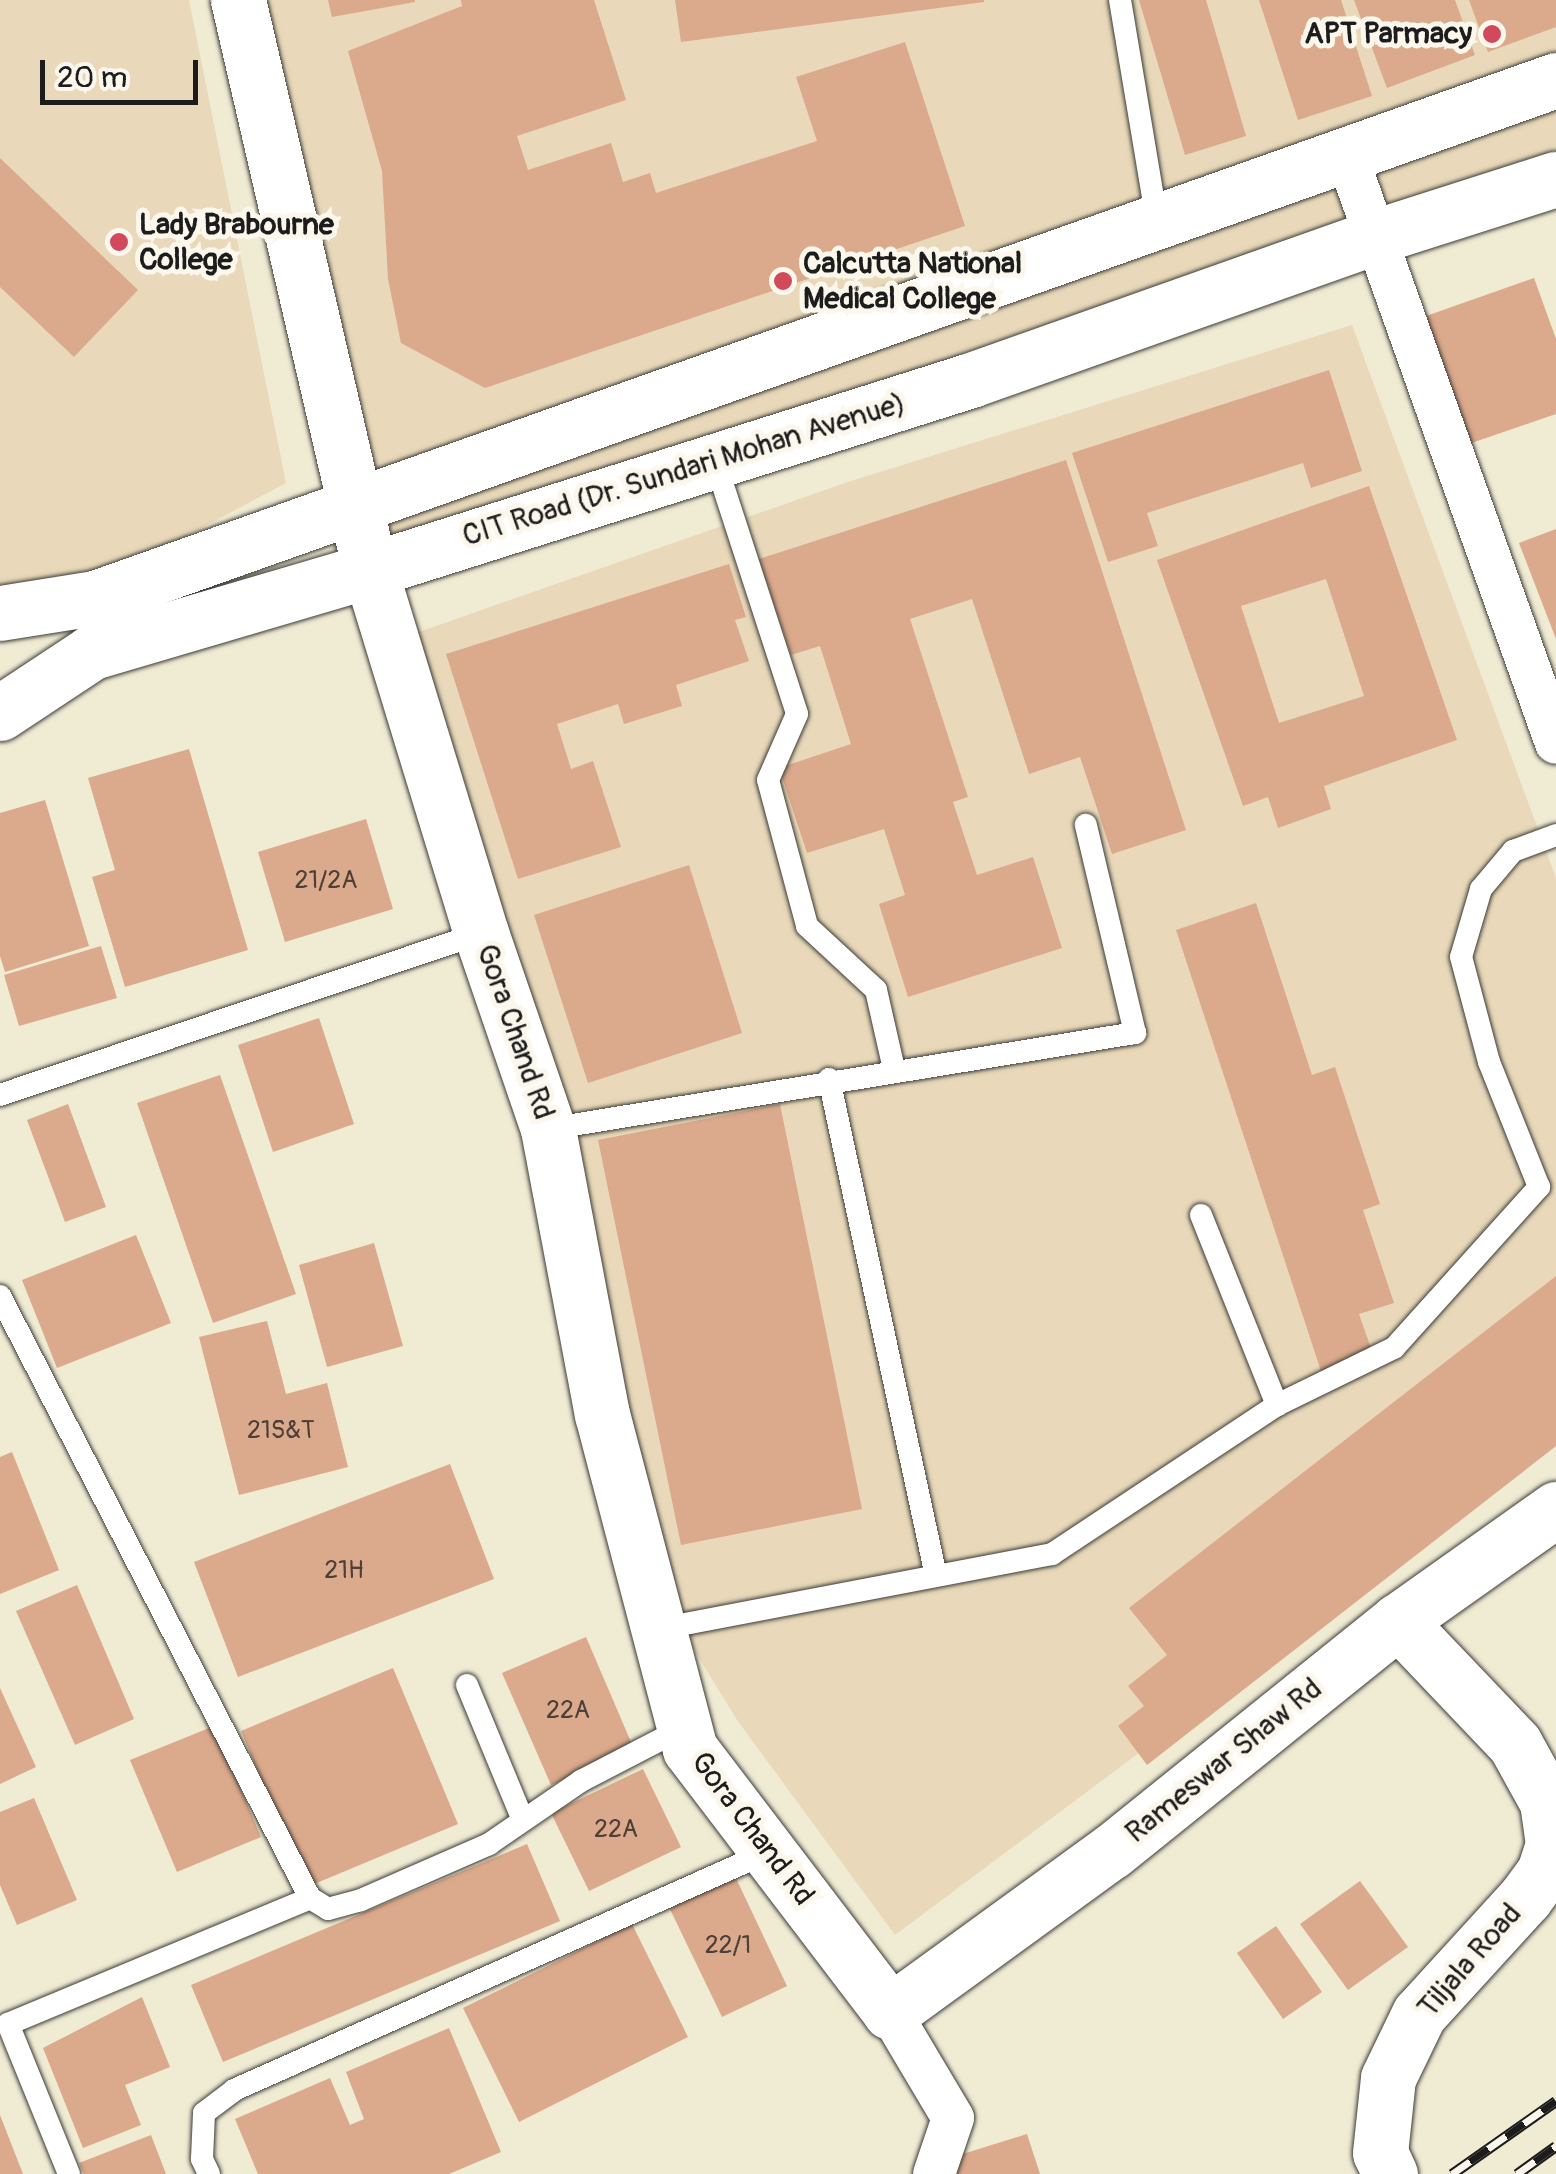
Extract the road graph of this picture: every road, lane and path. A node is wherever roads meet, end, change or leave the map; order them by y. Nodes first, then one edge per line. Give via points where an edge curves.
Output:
1 (238, 0) edge
2 (1120, 0) edge
3 (1556, 80) edge
4 (1346, 154) junction
5 (1556, 178) edge
6 (1157, 221) junction
7 (1374, 236) junction
8 (714, 458) junction
9 (355, 505) junction
10 (370, 570) junction
11 (0, 613) edge
12 (0, 713) edge
13 (1556, 743) edge
14 (1086, 824) dead end
15 (1556, 835) edge
16 (481, 932) junction
17 (894, 1069) junction
18 (829, 1080) junction
19 (0, 1095) edge
20 (548, 1128) junction
21 (1202, 1215) dead end
22 (0, 1296) edge
23 (1278, 1405) junction
24 (1556, 1509) edge
25 (936, 1576) junction
26 (1398, 1621) junction
27 (658, 1629) junction
28 (467, 1685) dead end
29 (685, 1727) junction
30 (523, 1820) junction
31 (768, 1852) junction
32 (310, 1898) junction
33 (890, 2012) junction
34 (69, 2174) edge
35 (209, 2174) edge
36 (934, 2174) edge
37 (1390, 2174) edge

1 - 9 street, Gora Chand Rd
2 - 6 lane
3 - 4 street
4 - 6 street
4 - 7 street
5 - 7 street, CIT Road (Dr. Sundari Mohan Avenue)
6 - 9 street
7 - 8 street, CIT Road (Dr. Sundari Mohan Avenue) via 971,380
7 - 13 street
8 - 10 street, CIT Road (Dr. Sundari Mohan Avenue)
8 - 17 lane via 797,714 768,780 808,926 876,990
9 - 10 street, Gora Chand Rd
9 - 11 street via 95,598
10 - 12 street, CIT Road (Dr. Sundari Mohan Avenue) via 92,652
10 - 16 street, Gora Chand Rd
14 - 17 lane via 1135,1033
15 - 23 lane via 1513,851 1481,888 1460,957 1489,1062 1539,1187 1394,1348
16 - 19 lane
16 - 20 street, Gora Chand Rd
17 - 18 lane
18 - 20 lane
18 - 25 lane
20 - 27 street, Gora Chand Rd via 602,1414
21 - 23 lane
22 - 32 lane
23 - 25 lane via 1052,1554
24 - 26 street, Rameswar Shaw Rd
25 - 27 lane
26 - 33 street, Rameswar Shaw Rd via 1112,1851
26 - 37 street, Tiljala Road via 1515,1744 1547,1802 1553,1844 1525,1898 1420,2014 1388,2078 1380,2153
27 - 29 street, Gora Chand Rd
28 - 30 lane
29 - 30 lane
29 - 31 street, Gora Chand Rd via 690,1749
30 - 32 lane via 489,1844 361,1900 328,1908
31 - 33 street, Gora Chand Rd
31 - 35 lane via 234,2090 204,2113 202,2159
32 - 34 lane via 8,2024
33 - 36 street via 953,2118

